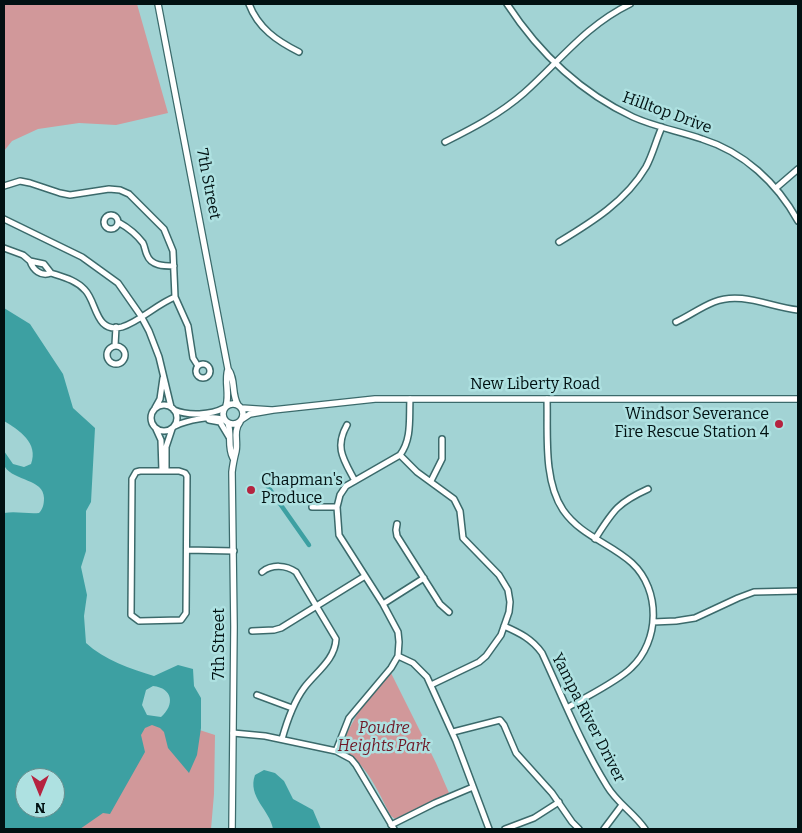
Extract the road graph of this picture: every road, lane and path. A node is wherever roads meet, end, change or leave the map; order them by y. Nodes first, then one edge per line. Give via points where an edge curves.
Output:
1 (158, 4) edge
2 (249, 4) edge
3 (507, 4) edge
4 (630, 4) edge
5 (299, 52) dead end
6 (554, 63) junction
7 (662, 127) junction
8 (445, 142) dead end
9 (798, 169) edge
10 (4, 186) edge
11 (776, 188) junction
12 (4, 219) edge
13 (798, 221) edge
14 (118, 222) dead end
15 (559, 242) dead end
16 (4, 248) edge
17 (30, 260) junction
18 (174, 266) junction
19 (51, 273) junction
20 (175, 297) junction
21 (798, 310) edge
22 (141, 316) junction
23 (676, 322) dead end
24 (116, 327) junction
25 (115, 346) dead end
26 (198, 366) dead end
27 (228, 370) junction
28 (163, 377) junction
29 (410, 399) junction
30 (547, 399) junction
31 (798, 399) edge
32 (225, 407) junction
33 (240, 407) junction
34 (155, 408) junction
35 (173, 408) junction
36 (273, 410) junction
37 (204, 420) junction
38 (240, 421) junction
39 (226, 422) junction
40 (346, 425) dead end
41 (156, 428) junction
42 (172, 428) junction
43 (230, 438) junction
44 (442, 439) dead end
45 (400, 455) junction
46 (233, 458) junction
47 (164, 471) junction
48 (355, 481) junction
49 (431, 481) junction
50 (648, 489) dead end
51 (312, 506) dead end
52 (337, 508) junction
53 (397, 524) dead end
54 (595, 539) junction
55 (187, 550) junction
56 (234, 551) junction
57 (262, 572) dead end
58 (365, 576) junction
59 (424, 578) junction
60 (798, 591) edge
61 (383, 604) junction
62 (316, 606) junction
63 (448, 612) dead end
64 (653, 622) junction
65 (504, 626) junction
66 (252, 632) dead end
67 (398, 656) junction
68 (431, 685) junction
69 (257, 695) dead end
70 (292, 708) junction
71 (567, 708) junction
72 (453, 732) junction
73 (233, 733) junction
74 (282, 739) junction
75 (336, 751) junction
76 (473, 787) junction
77 (559, 802) junction
78 (622, 805) junction
79 (393, 827) edge
80 (232, 829) edge
81 (488, 829) edge
82 (505, 829) edge
83 (579, 829) edge
84 (604, 829) edge
85 (645, 829) edge

1 - 27 street, 7th Street
2 - 5 street via 266,30
3 - 6 street, Hilltop Drive
4 - 6 street via 589,30
6 - 7 street, Hilltop Drive via 599,99
6 - 8 street via 507,106
7 - 11 street, Hilltop Drive via 730,151 753,166
7 - 15 street via 649,160 630,190 614,205
9 - 11 street
10 - 18 street via 20,181 70,195 109,189 130,194 164,228 173,251
11 - 13 street, Hilltop Drive
12 - 22 street via 82,257 118,283
14 - 18 street via 144,244 152,262 160,266
16 - 17 street
17 - 19 street via 44,264
17 - 19 street via 32,267 39,272
18 - 20 street
19 - 24 street via 77,282 90,297 102,322
20 - 22 street
20 - 26 street via 188,326 193,358
21 - 23 street via 730,298 712,302
22 - 24 street
22 - 28 street via 155,347
24 - 25 street
27 - 32 street, 7th Street
27 - 33 street, 7th Street
28 - 34 street via 160,399
28 - 35 street
29 - 30 street, New Liberty Road
29 - 36 street, New Liberty Road via 375,399
29 - 45 street via 409,437
30 - 31 street, New Liberty Road
30 - 54 street via 548,467 555,490 562,509 578,527
32 - 33 street via 230,404
32 - 35 street via 215,412 192,414
32 - 39 street via 222,413
33 - 36 street, New Liberty Road
33 - 38 street via 243,416
34 - 35 street via 163,405
34 - 41 street via 151,417
35 - 42 street via 177,421
36 - 38 street, New Liberty Road via 250,414
37 - 39 street via 215,417
37 - 42 street
37 - 43 street via 220,422
38 - 39 street via 235,424
38 - 46 street, 7th Street via 236,428
39 - 43 street, 7th Street
40 - 48 street via 340,446
41 - 42 street via 162,431
41 - 47 street via 161,440
42 - 47 street
43 - 46 street, 7th Street
44 - 49 street via 442,459
45 - 48 street
45 - 49 street
46 - 56 street, 7th Street
47 - 55 street via 183,472 187,476
47 - 55 street via 140,471 132,478 130,612 133,618 139,621 177,621 186,616
48 - 52 street via 346,486
49 - 65 street via 454,499 460,511 464,541 499,575 508,590 509,612
50 - 54 street via 618,506
51 - 52 street
52 - 58 street via 339,535
53 - 59 street via 397,536
54 - 64 street via 625,557 641,573 651,597
55 - 56 street
56 - 73 street, 7th Street
57 - 62 street via 267,568 289,567 296,572
58 - 61 street
58 - 62 street
59 - 61 street
59 - 63 street
60 - 64 street via 754,592 695,618
61 - 67 street via 398,632
62 - 66 street via 281,628
62 - 70 street via 336,639 335,651
64 - 71 street via 648,644 632,668
65 - 68 street via 495,646 479,662
65 - 71 street, Yampa River Driver via 522,634 542,653
67 - 68 street via 417,666
67 - 75 street via 350,718
68 - 72 street
69 - 70 street
70 - 74 street
71 - 78 street, Yampa River Driver via 607,786
72 - 76 street
72 - 77 street via 500,720 516,753
73 - 74 street
73 - 80 street, 7th Street
74 - 75 street
75 - 79 street via 356,765
76 - 79 street via 434,803
76 - 81 street
77 - 82 street via 534,818
77 - 83 street
78 - 84 street
78 - 85 street, Yampa River Driver

